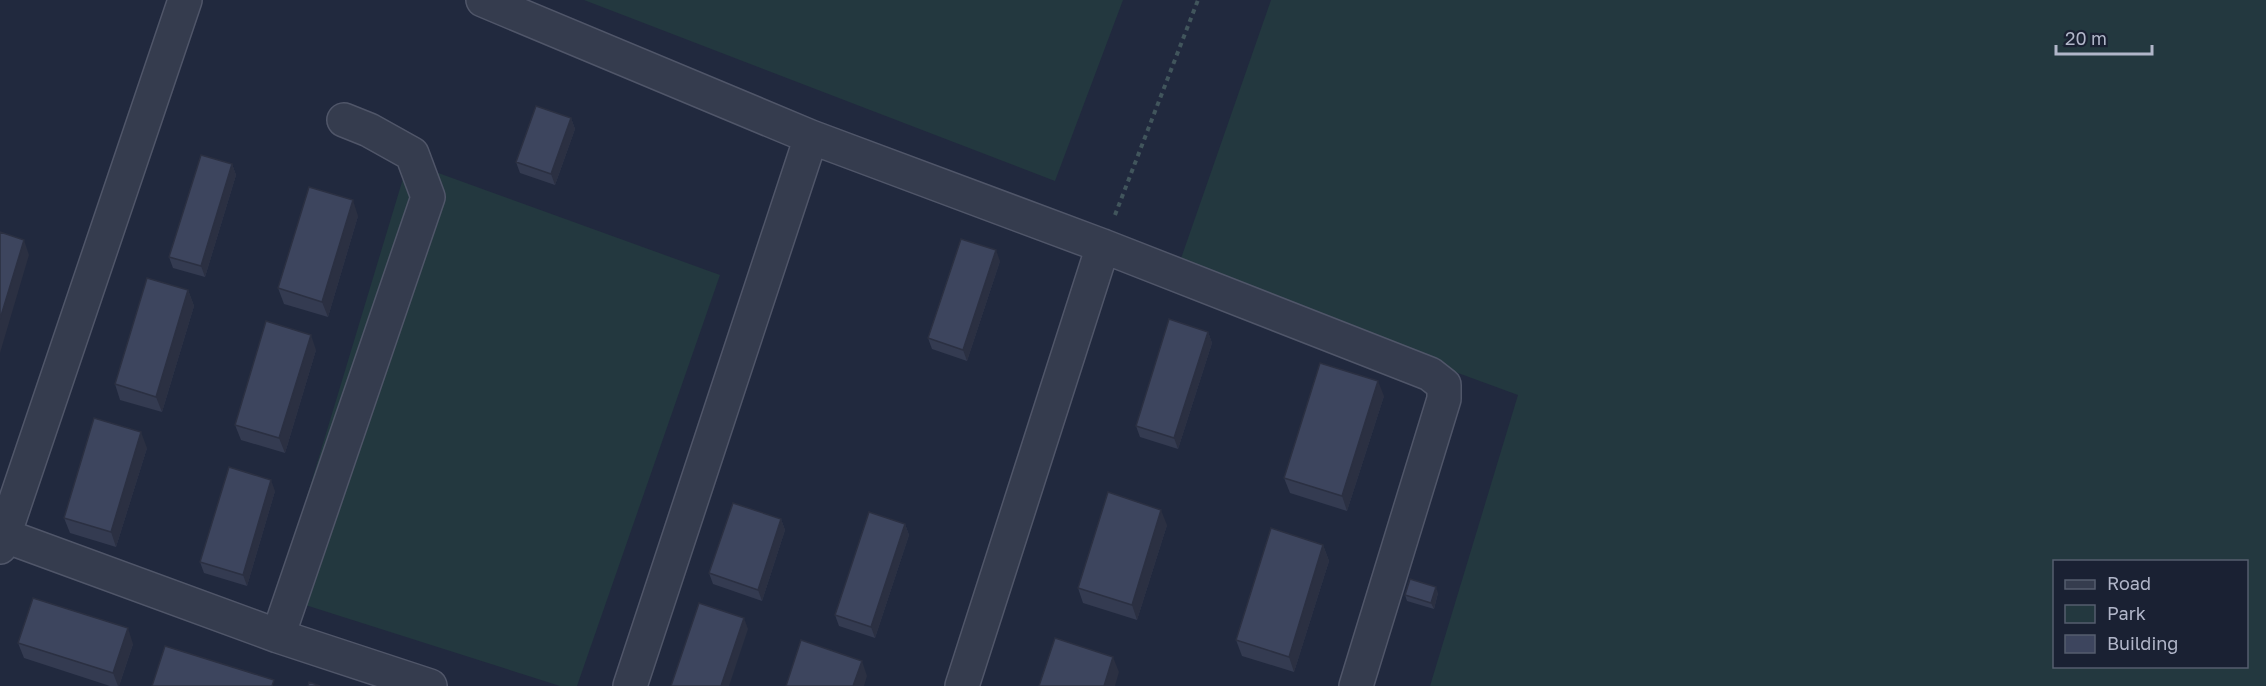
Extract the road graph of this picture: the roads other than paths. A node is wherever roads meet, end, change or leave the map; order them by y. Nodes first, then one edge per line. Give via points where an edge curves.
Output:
1 (185, 0) edge
2 (483, 0) edge
3 (344, 120) dead end
4 (811, 137) junction
5 (1103, 246) junction
6 (1, 538) edge
7 (278, 636) junction
8 (430, 686) edge
9 (630, 686) edge
10 (962, 686) edge
11 (1356, 686) edge

1 - 6 street
2 - 4 street
3 - 7 street via 412,154 428,197
4 - 5 street
4 - 9 street
5 - 10 street
5 - 11 street via 1430,374 1444,385 1444,399
6 - 7 street
7 - 8 street

